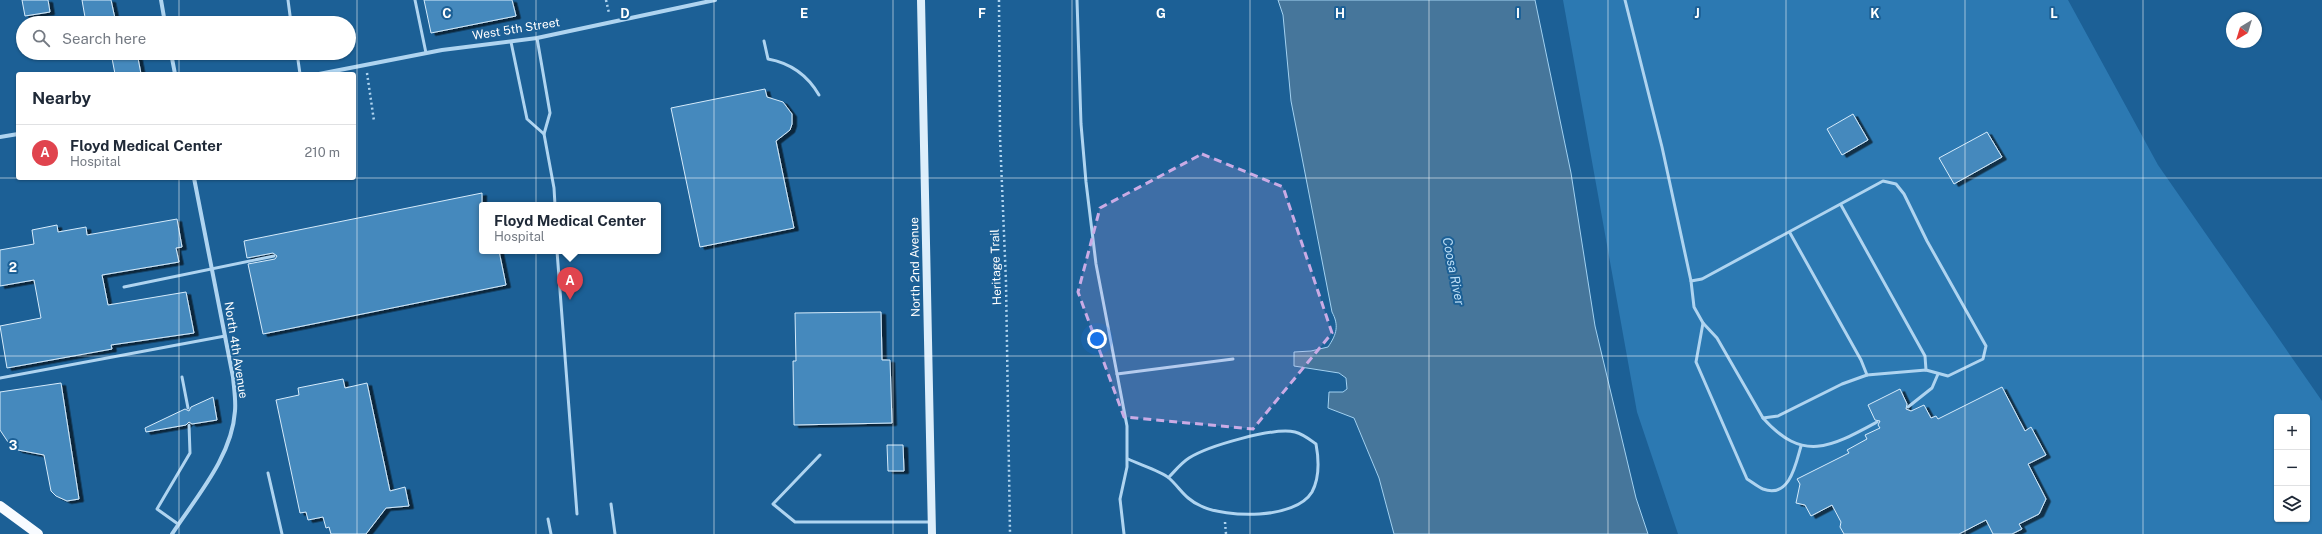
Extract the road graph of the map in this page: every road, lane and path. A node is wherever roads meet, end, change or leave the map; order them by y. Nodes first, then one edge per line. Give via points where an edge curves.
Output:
1 (161, 0) edge
2 (288, 0) edge
3 (416, 0) edge
4 (715, 0) edge
5 (921, 0) edge
6 (999, 0) edge
7 (1077, 0) edge
8 (1625, 0) edge
9 (164, 16) edge
10 (291, 16) edge
11 (537, 38) junction
12 (764, 41) dead end
13 (511, 42) junction
14 (426, 54) junction
15 (172, 60) edge
16 (297, 60) edge
17 (365, 65) junction
18 (175, 72) edge
19 (300, 72) edge
20 (329, 72) edge
21 (819, 95) dead end
22 (374, 121) dead end
23 (16, 134) edge
24 (544, 134) junction
25 (0, 137) edge
26 (194, 180) edge
27 (555, 202) edge
28 (1841, 205) junction
29 (1790, 233) junction
30 (557, 254) edge
31 (274, 256) dead end
32 (211, 269) junction
33 (1691, 281) junction
34 (124, 288) dead end
35 (1703, 323) junction
36 (225, 336) junction
37 (1233, 359) dead end
38 (1926, 370) junction
39 (1117, 374) junction
40 (1938, 374) junction
41 (1867, 375) junction
42 (182, 377) dead end
43 (0, 378) edge
44 (1908, 406) dead end
45 (188, 408) dead end
46 (1763, 418) junction
47 (1877, 422) dead end
48 (189, 424) dead end
49 (1801, 446) junction
50 (820, 455) dead end
51 (1128, 459) junction
52 (268, 472) dead end
53 (1169, 477) junction
54 (611, 504) dead end
55 (0, 506) edge
56 (576, 514) dead end
57 (548, 519) dead end
58 (932, 522) junction
59 (178, 524) junction
60 (38, 534) edge
61 (172, 534) edge
62 (282, 534) edge
63 (551, 534) edge
64 (615, 534) edge
65 (932, 534) edge
66 (1010, 534) edge
67 (1124, 534) edge

1 - 9 street
2 - 10 lane
3 - 14 lane
4 - 11 street, West 5th Street
5 - 58 main road, North 2nd Avenue
6 - 66 path, Heritage Trail
7 - 39 lane via 1081,124 1086,182 1096,264
8 - 33 lane via 1662,147
11 - 13 street, West 5th Street
11 - 24 lane via 550,113
12 - 21 lane via 768,59 779,61 800,74
13 - 14 street, West 5th Street
13 - 24 lane via 527,118
14 - 17 street, West 5th Street
15 - 18 street
16 - 19 lane
17 - 20 street, West 5th Street
17 - 22 path
23 - 25 street
24 - 27 lane
26 - 32 street, North 4th Avenue
28 - 29 lane
28 - 38 lane via 1925,356
28 - 40 lane via 1883,181 1896,184 1904,194 1927,241 1986,346 1983,359 1968,368 1948,376
29 - 33 lane via 1702,279
29 - 41 lane
30 - 56 lane
31 - 32 lane
32 - 34 lane
32 - 36 street, North 4th Avenue
33 - 35 lane via 1694,307
35 - 46 lane via 1718,338
35 - 49 lane via 1696,362 1747,479 1764,490 1776,490 1789,482
36 - 43 lane
36 - 59 street, North 4th Avenue via 235,403 232,430 220,462
37 - 39 lane
38 - 40 lane
38 - 41 lane
39 - 51 lane via 1127,426
40 - 44 lane via 1932,388
41 - 46 lane via 1842,384 1778,416
42 - 45 lane
46 - 49 lane via 1781,436
47 - 49 lane via 1825,447
48 - 59 lane via 190,453 157,509
50 - 58 lane via 773,504 794,522
51 - 53 lane
51 - 67 lane via 1120,499
52 - 62 lane
53 - 53 lane via 1178,490 1190,500 1211,510 1237,514 1279,511 1304,501 1311,492 1318,468 1318,454 1316,444 1306,436 1283,431 1252,436 1188,458
54 - 64 lane
55 - 60 main road
57 - 63 lane
58 - 65 main road, North 2nd Avenue
59 - 61 street, North 4th Avenue

